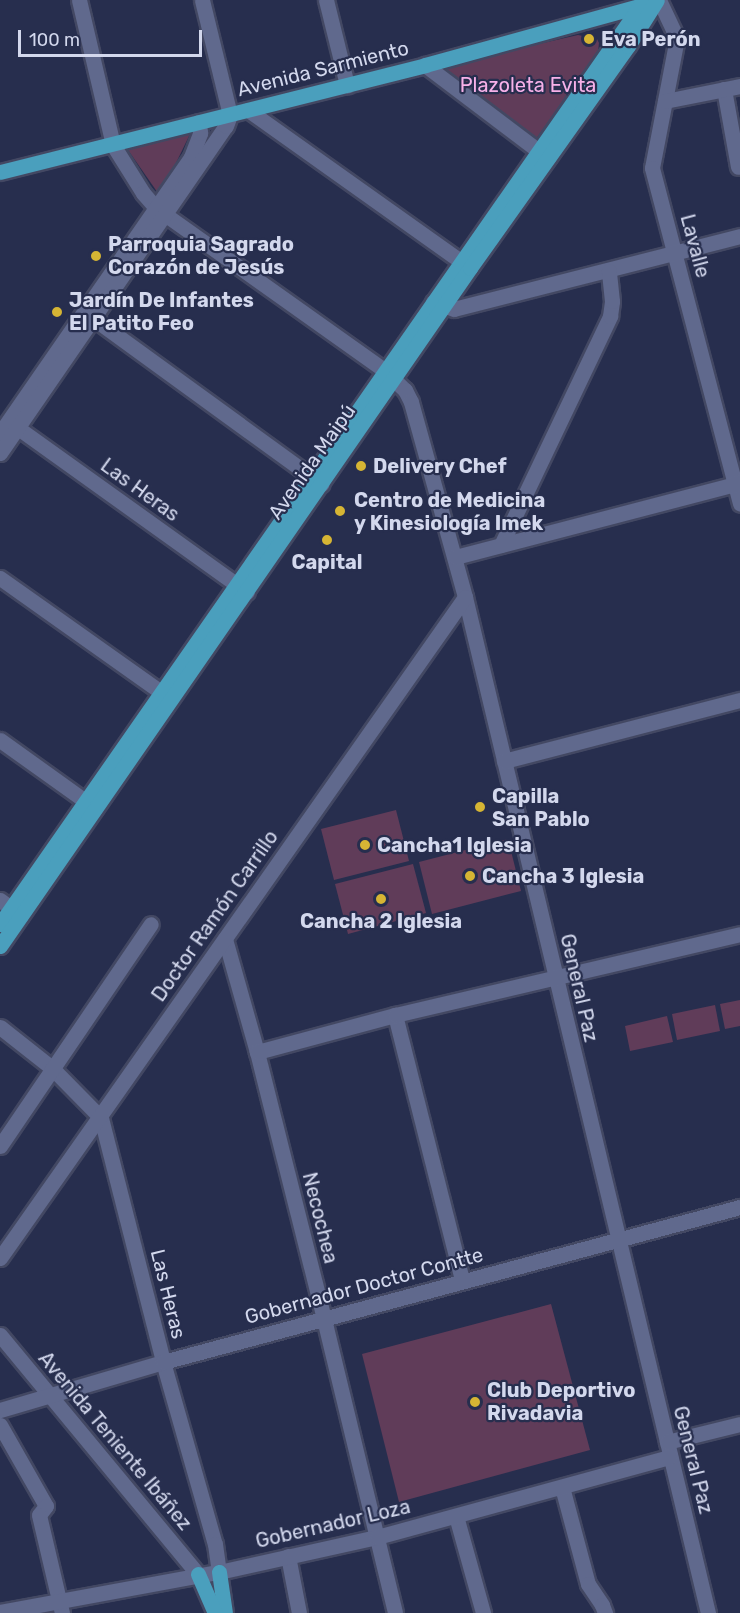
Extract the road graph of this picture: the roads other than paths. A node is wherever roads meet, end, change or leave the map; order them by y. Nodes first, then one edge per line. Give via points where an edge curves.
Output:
1 (79, 0) edge
2 (202, 0) edge
3 (326, 0) edge
4 (657, 0) edge
5 (642, 3) edge
6 (614, 7) edge
7 (425, 65) junction
8 (346, 85) junction
9 (740, 86) edge
10 (724, 89) junction
11 (665, 101) junction
12 (248, 110) junction
13 (230, 114) junction
14 (199, 122) junction
15 (113, 145) junction
16 (543, 154) junction
17 (738, 167) dead end
18 (0, 171) edge
19 (161, 211) junction
20 (740, 236) edge
21 (676, 252) junction
22 (465, 264) junction
23 (609, 271) junction
24 (438, 304) junction
25 (88, 314) junction
26 (389, 374) junction
27 (9, 428) edge
28 (0, 453) edge
29 (316, 481) junction
30 (738, 484) edge
31 (740, 504) edge
32 (501, 545) junction
33 (455, 557) junction
34 (0, 578) edge
35 (242, 588) junction
36 (465, 597) junction
37 (166, 696) junction
38 (740, 699) edge
39 (0, 740) edge
40 (504, 760) junction
41 (90, 805) junction
42 (11, 908) edge
43 (0, 924) edge
44 (151, 924) dead end
45 (740, 934) edge
46 (225, 939) junction
47 (0, 946) edge
48 (555, 978) junction
49 (395, 1015) junction
50 (0, 1028) edge
51 (257, 1052) junction
52 (52, 1068) junction
53 (101, 1118) junction
54 (0, 1146) edge
55 (740, 1207) edge
56 (617, 1240) junction
57 (0, 1258) edge
58 (462, 1280) junction
59 (324, 1319) junction
60 (0, 1335) edge
61 (163, 1362) junction
62 (48, 1395) junction
63 (0, 1410) edge
64 (740, 1424) edge
65 (0, 1425) edge
66 (668, 1450) junction
67 (562, 1487) junction
68 (456, 1516) junction
69 (377, 1537) junction
70 (288, 1556) junction
71 (219, 1572) junction
72 (198, 1574) junction
73 (60, 1607) edge
74 (0, 1612) edge
75 (215, 1613) edge
76 (225, 1613) edge
77 (298, 1613) edge
78 (395, 1613) edge
79 (483, 1613) edge
80 (605, 1613) edge
81 (708, 1613) edge

1 - 15 street
2 - 13 street
3 - 8 street
4 - 5 main road, Avenida Sarmiento
4 - 11 street, Lavalle via 677,38
4 - 16 main road, Avenida Maipú via 628,46
5 - 6 main road, Avenida Sarmiento
5 - 16 main road, Avenida Maipú
6 - 7 main road, Avenida Sarmiento
7 - 8 main road, Avenida Sarmiento
7 - 16 street
8 - 12 main road, Avenida Sarmiento
9 - 10 street
10 - 11 street
10 - 17 street
11 - 21 street, Lavalle via 652,168
12 - 13 main road, Avenida Sarmiento
12 - 22 street
13 - 14 main road, Avenida Sarmiento
13 - 19 street via 226,126
14 - 15 main road, Avenida Sarmiento
14 - 19 street via 200,133 191,157
15 - 18 main road, Avenida Sarmiento
15 - 19 street via 143,193
16 - 22 main road, Avenida Maipú
19 - 25 street
19 - 26 street
20 - 21 street
21 - 23 street
21 - 30 street, Lavalle
22 - 24 main road, Avenida Maipú
23 - 24 street via 454,309
23 - 32 street via 610,316
24 - 26 main road, Avenida Maipú
25 - 27 street
25 - 29 street
26 - 29 main road, Avenida Maipú
26 - 33 street, General Paz via 411,402
27 - 28 street
27 - 35 street, Las Heras
29 - 35 main road, Avenida Maipú
30 - 31 street, Lavalle
30 - 32 street
32 - 33 street
33 - 36 street, General Paz
34 - 37 street
35 - 37 main road, Avenida Maipú
36 - 40 street, General Paz
36 - 46 street, Doctor Ramón Carrillo
37 - 41 main road, Avenida Maipú
38 - 40 street
39 - 41 street
40 - 48 street, General Paz
41 - 42 main road, Avenida Maipú
42 - 43 main road, Avenida Maipú
42 - 47 main road, Avenida Maipú
44 - 52 street
45 - 48 street
46 - 51 street, Necochea
46 - 53 street, Doctor Ramón Carrillo
48 - 49 street
48 - 56 street, General Paz
49 - 51 street
49 - 58 street
50 - 52 street
51 - 59 street, Necochea
52 - 53 street
52 - 54 street
53 - 57 street, Doctor Ramón Carrillo
53 - 61 street, Las Heras
55 - 56 street, Gobernador Doctor Contte
56 - 58 street, Gobernador Doctor Contte
56 - 66 street, General Paz
58 - 59 street, Gobernador Doctor Contte
59 - 61 street, Gobernador Doctor Contte
59 - 69 street, Necochea
60 - 62 street, Avenida Teniente Ibáñez
61 - 62 street, Gobernador Doctor Contte
61 - 71 street, Las Heras via 215,1544
62 - 63 street, Gobernador Doctor Contte
62 - 72 street, Avenida Teniente Ibáñez
64 - 66 street, Gobernador Loza
65 - 73 street via 46,1506 39,1515
66 - 67 street, Gobernador Loza
66 - 81 street, General Paz
67 - 68 street, Gobernador Loza
67 - 80 street via 588,1584
68 - 69 street, Gobernador Loza
68 - 79 street
69 - 70 street, Gobernador Loza
69 - 78 street, Necochea
70 - 71 street, Gobernador Loza
70 - 77 street
71 - 72 street, Gobernador Loza
71 - 76 main road, Las Heras
72 - 73 street, Gobernador Loza
72 - 75 main road
73 - 74 street, Gobernador Loza

